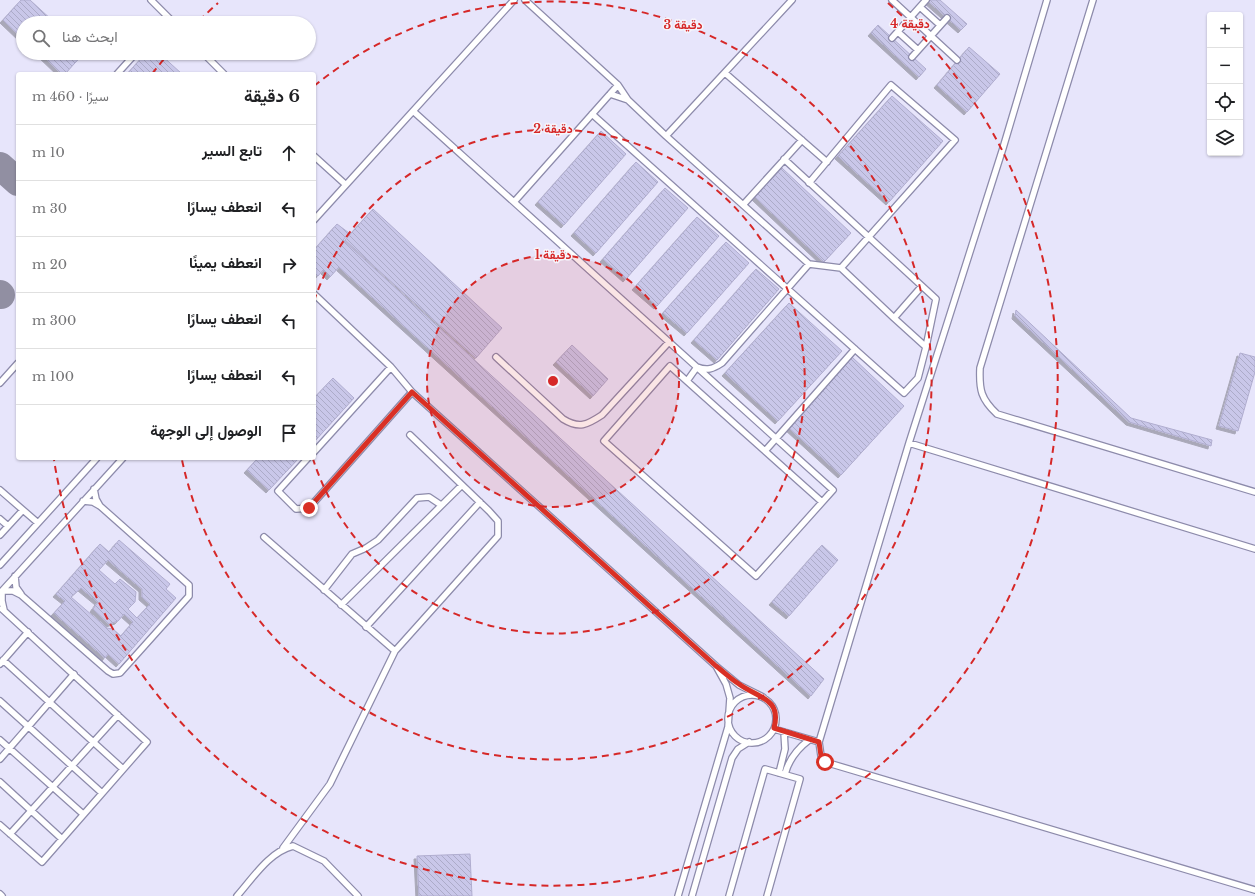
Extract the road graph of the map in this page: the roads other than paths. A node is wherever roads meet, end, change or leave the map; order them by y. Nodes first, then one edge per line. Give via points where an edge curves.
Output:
1 (151, 0) edge
2 (514, 0) edge
3 (525, 0) edge
4 (792, 0) edge
5 (892, 0) edge
6 (926, 0) edge
7 (1047, 0) edge
8 (1093, 0) edge
9 (920, 7) junction
10 (166, 16) edge
11 (911, 18) junction
12 (947, 18) dead end
13 (940, 25) junction
14 (898, 32) junction
15 (931, 36) junction
16 (892, 38) dead end
17 (918, 50) junction
18 (912, 57) dead end
19 (130, 60) edge
20 (210, 60) edge
21 (957, 60) dead end
22 (119, 72) edge
23 (222, 72) edge
24 (725, 73) junction
25 (618, 85) junction
26 (610, 94) junction
27 (628, 100) junction
28 (413, 110) junction
29 (592, 114) junction
30 (666, 136) junction
31 (802, 140) junction
32 (316, 158) edge
33 (784, 159) junction
34 (827, 162) junction
35 (809, 182) junction
36 (345, 184) junction
37 (514, 202) junction
38 (743, 205) junction
39 (316, 218) edge
40 (869, 237) junction
41 (809, 264) junction
42 (841, 268) junction
43 (922, 286) junction
44 (788, 289) junction
45 (316, 296) edge
46 (894, 318) junction
47 (670, 342) junction
48 (926, 347) junction
49 (855, 349) junction
50 (496, 357) dead end
51 (16, 365) edge
52 (391, 367) junction
53 (697, 367) junction
54 (687, 381) junction
55 (0, 383) edge
56 (412, 392) junction
57 (410, 435) dead end
58 (776, 438) junction
59 (909, 443) junction
60 (316, 450) edge
61 (765, 451) junction
62 (95, 460) edge
63 (121, 460) edge
64 (306, 460) edge
65 (462, 485) junction
66 (0, 490) edge
67 (94, 490) junction
68 (1255, 492) edge
69 (83, 501) junction
70 (480, 502) junction
71 (822, 502) junction
72 (441, 505) junction
73 (100, 506) junction
74 (22, 510) junction
75 (0, 519) edge
76 (38, 523) junction
77 (8, 526) junction
78 (0, 535) edge
79 (264, 537) dead end
80 (1255, 549) edge
81 (0, 565) edge
82 (15, 576) junction
83 (324, 590) junction
84 (1, 592) edge
85 (21, 595) junction
86 (341, 605) junction
87 (2, 609) edge
88 (366, 627) junction
89 (28, 632) junction
90 (394, 651) junction
91 (1, 662) edge
92 (716, 666) junction
93 (74, 674) junction
94 (763, 697) junction
95 (0, 701) edge
96 (49, 702) junction
97 (118, 715) junction
98 (729, 715) junction
99 (28, 727) junction
100 (774, 728) junction
101 (784, 732) junction
102 (0, 740) edge
103 (809, 740) junction
104 (93, 742) junction
105 (749, 742) junction
106 (819, 742) junction
107 (9, 748) junction
108 (0, 759) edge
109 (72, 766) junction
110 (123, 769) junction
111 (779, 773) junction
112 (785, 774) junction
113 (0, 782) edge
114 (53, 787) junction
115 (102, 793) junction
116 (32, 811) junction
117 (83, 814) junction
118 (0, 825) edge
119 (10, 834) junction
120 (62, 838) junction
121 (283, 848) junction
122 (1255, 890) edge
123 (0, 894) edge
124 (2, 896) edge
125 (237, 896) edge
126 (358, 896) edge
127 (678, 896) edge
128 (692, 896) edge
129 (729, 896) edge
130 (767, 896) edge

1 - 10 lane
2 - 28 lane
3 - 25 lane
4 - 24 lane
5 - 11 lane
6 - 9 lane
7 - 59 lane via 1003,148
8 - 68 lane via 980,368 979,385 982,396 997,414
9 - 11 lane
9 - 13 lane
11 - 14 lane
11 - 15 lane
12 - 13 lane
13 - 15 lane
14 - 16 lane
14 - 17 lane
15 - 17 lane
15 - 21 lane
17 - 18 lane
19 - 22 lane
20 - 23 lane
24 - 30 lane
24 - 31 lane
25 - 26 lane
25 - 27 lane
26 - 27 lane
26 - 29 lane
27 - 30 lane
28 - 36 lane
28 - 37 lane
29 - 37 lane
29 - 44 lane
30 - 38 lane
31 - 33 lane
31 - 34 lane
32 - 36 lane
33 - 35 lane
33 - 38 lane
34 - 35 lane
34 - 40 lane via 891,85 955,140
35 - 40 lane
36 - 39 lane
37 - 47 lane
38 - 41 lane
40 - 42 lane
40 - 43 lane
41 - 42 lane
41 - 44 lane
42 - 46 lane
43 - 46 lane
43 - 48 lane via 936,299
44 - 49 lane
44 - 53 lane via 722,363 713,369
45 - 52 lane
46 - 48 lane
47 - 50 lane via 602,415 580,426 563,419
47 - 53 lane
48 - 49 lane via 918,378 904,393
49 - 58 lane
51 - 55 lane
52 - 56 lane
52 - 60 lane
53 - 54 lane
53 - 58 lane
54 - 61 lane
54 - 71 lane via 670,366 604,441 756,576
56 - 64 lane via 309,508 296,509 278,491
56 - 92 lane
57 - 65 lane
58 - 61 lane
58 - 71 lane via 833,490
59 - 80 lane
59 - 106 lane
61 - 71 lane
62 - 76 lane
63 - 67 lane
65 - 70 lane
65 - 72 lane
66 - 74 lane
67 - 69 lane
67 - 73 lane
69 - 73 lane
69 - 82 lane
70 - 88 lane
70 - 90 lane via 498,521 498,536
72 - 83 lane via 429,497 417,498 378,540 352,554
72 - 86 lane
73 - 85 lane via 189,585 189,596 120,673 113,674
74 - 76 lane
74 - 77 lane
75 - 77 lane
76 - 81 lane
77 - 78 lane
79 - 83 lane
82 - 84 lane
82 - 85 lane via 16,586
83 - 86 lane
84 - 85 lane via 13,591
84 - 87 lane
86 - 88 lane
87 - 89 lane
88 - 90 lane
89 - 91 lane
89 - 93 lane
90 - 121 lane via 330,784
91 - 96 lane
92 - 94 lane via 740,685
92 - 98 lane via 730,698
93 - 96 lane
93 - 97 lane
94 - 98 lane via 750,695 737,700
94 - 100 lane via 775,710
95 - 99 lane
96 - 99 lane
96 - 104 lane
97 - 104 lane
97 - 110 lane via 147,742
98 - 105 lane via 731,730 742,740
98 - 127 lane via 726,737
99 - 107 lane
99 - 109 lane
100 - 101 lane
100 - 105 lane via 764,740
101 - 103 lane
101 - 111 lane via 785,749
102 - 107 lane
103 - 106 lane
103 - 112 lane via 793,756
104 - 109 lane
104 - 110 lane
105 - 128 lane via 738,749 732,758
106 - 122 lane via 821,756 825,762
107 - 108 lane
107 - 114 lane
109 - 114 lane
109 - 115 lane
110 - 115 lane
111 - 112 lane
111 - 129 lane via 766,769
112 - 130 lane via 800,779
113 - 116 lane
114 - 116 lane
114 - 117 lane
115 - 117 lane
116 - 119 lane
116 - 120 lane
117 - 120 lane
118 - 119 lane
119 - 120 lane via 42,862
121 - 125 lane
121 - 126 lane via 300,848 324,862
123 - 124 lane

